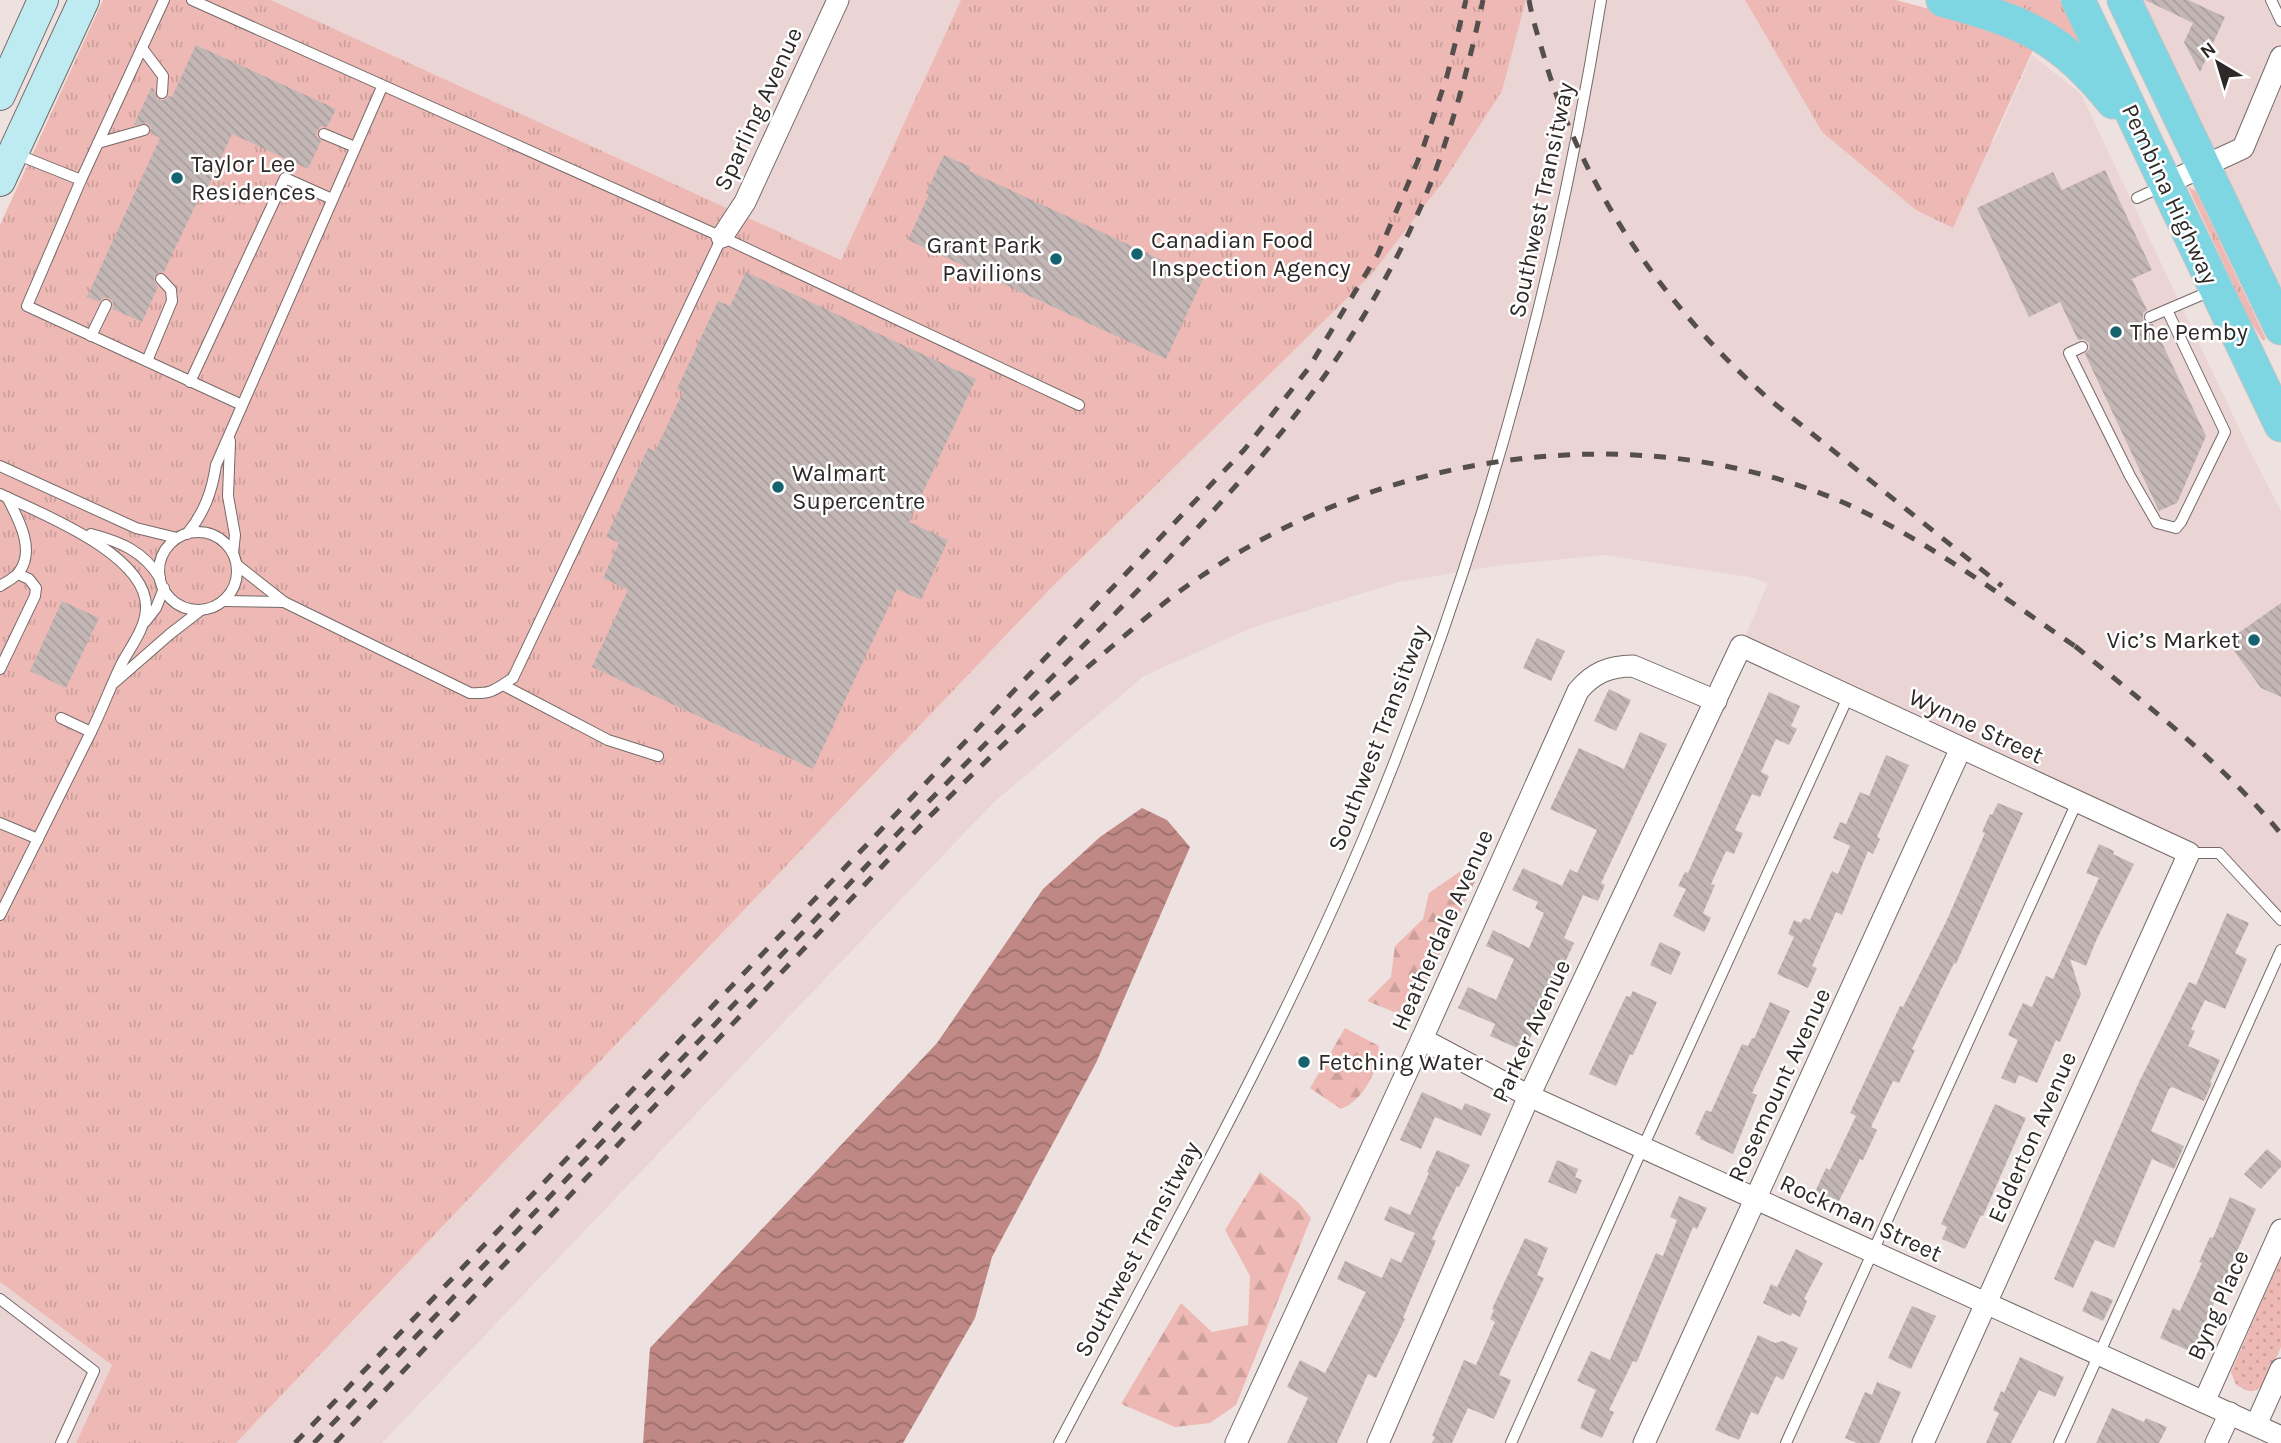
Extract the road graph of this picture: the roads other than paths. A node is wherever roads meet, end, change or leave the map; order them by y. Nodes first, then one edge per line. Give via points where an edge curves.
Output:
1 (43, 0) edge
2 (84, 0) edge
3 (164, 0) edge
4 (191, 0) edge
5 (838, 0) edge
6 (1601, 0) edge
7 (1943, 0) edge
8 (2078, 0) edge
9 (2124, 0) edge
10 (2271, 0) edge
11 (2281, 20) edge
12 (142, 48) junction
13 (2281, 57) edge
14 (382, 87) junction
15 (162, 93) dead end
16 (0, 95) edge
17 (144, 130) dead end
18 (324, 134) dead end
19 (98, 143) junction
20 (2147, 144) junction
21 (355, 147) junction
22 (13, 152) junction
23 (2204, 165) junction
24 (81, 180) junction
25 (0, 181) edge
26 (2151, 191) junction
27 (332, 199) junction
28 (722, 237) junction
29 (161, 279) dead end
30 (2216, 289) junction
31 (106, 305) dead end
32 (2167, 310) junction
33 (2150, 317) dead end
34 (2281, 328) edge
35 (91, 336) junction
36 (2082, 347) dead end
37 (147, 361) junction
38 (190, 382) junction
39 (242, 405) junction
40 (1079, 405) dead end
41 (2281, 425) edge
42 (230, 438) junction
43 (0, 466) edge
44 (3, 495) edge
45 (78, 531) junction
46 (182, 536) junction
47 (233, 553) junction
48 (237, 565) junction
49 (18, 573) junction
50 (162, 583) junction
51 (0, 586) edge
52 (225, 600) junction
53 (285, 602) junction
54 (201, 610) junction
55 (144, 624) junction
56 (1741, 646) joint
57 (0, 669) edge
58 (115, 682) junction
59 (503, 685) junction
60 (1849, 695) junction
61 (1716, 701) junction
62 (61, 718) dead end
63 (91, 732) junction
64 (1961, 748) junction
65 (658, 756) dead end
66 (2077, 802) junction
67 (0, 822) edge
68 (38, 839) junction
69 (2189, 853) junction
70 (0, 915) edge
71 (2281, 920) edge
72 (2281, 950) edge
73 (1422, 1038) junction
74 (1529, 1096) junction
75 (1643, 1147) junction
76 (1756, 1198) junction
77 (2281, 1230) edge
78 (1873, 1252) junction
79 (0, 1299) edge
80 (1986, 1304) junction
81 (2099, 1356) junction
82 (2281, 1369) edge
83 (2204, 1402) junction
84 (2230, 1413) junction
85 (2256, 1425) junction
86 (2281, 1437) edge
87 (61, 1443) edge
88 (1059, 1443) edge
89 (1236, 1443) edge
90 (1378, 1443) edge
91 (1511, 1443) edge
92 (1644, 1443) edge
93 (1786, 1443) edge
94 (1923, 1443) edge
95 (2059, 1443) edge
96 (2216, 1443) edge

1 - 16 main road
2 - 22 main road
3 - 12 lane
4 - 14 lane
5 - 28 street, Sparling Avenue via 745,202
6 - 88 lane, Southwest Transitway via 1581,122 1535,328 1481,520 1425,680 1362,841 1306,965
7 - 20 main road via 2014,22 2054,42 2098,83
8 - 20 main road, Pembina Highway
9 - 23 main road, Pembina Highway
10 - 11 lane
12 - 15 lane via 163,76
12 - 19 lane
13 - 23 street via 2243,148
14 - 21 lane
14 - 28 lane
17 - 19 lane
18 - 21 lane
19 - 24 lane
20 - 26 main road, Pembina Highway
21 - 27 lane
22 - 24 lane
22 - 25 main road
23 - 26 street
23 - 34 main road, Pembina Highway
24 - 35 lane via 27,306
26 - 30 main road, Pembina Highway
27 - 38 lane via 285,178
27 - 39 lane
28 - 40 lane
28 - 59 lane via 513,678
29 - 37 lane via 171,290 172,301
30 - 32 lane
30 - 41 main road, Pembina Highway
31 - 35 lane
32 - 33 lane
32 - 36 lane via 2225,432 2176,528 2157,523 2140,496 2069,352
35 - 37 lane
37 - 38 lane
38 - 39 lane
39 - 42 lane
42 - 46 lane via 216,465 200,518
42 - 47 lane via 228,496
43 - 46 lane via 136,528
44 - 45 lane
44 - 49 lane via 20,521 24,537 26,558
45 - 50 lane via 130,547 150,563
45 - 55 lane via 110,550 141,588 147,607
46 - 47 lane via 215,535
46 - 50 lane via 161,558
47 - 48 lane
48 - 52 lane via 233,590
48 - 53 lane
49 - 51 lane
49 - 57 lane via 36,588 35,596
50 - 54 lane via 177,604
50 - 55 lane via 156,608
52 - 53 lane
52 - 54 lane
53 - 59 lane via 470,693 490,694
54 - 58 lane
55 - 58 lane
56 - 60 street, Wynne Street
56 - 61 street, Parker Avenue
58 - 63 lane
59 - 65 lane via 608,740
60 - 64 street, Wynne Street
60 - 75 lane
61 - 73 street, Heatherdale Avenue via 1633,666 1619,666 1588,679 1578,691
61 - 74 street, Parker Avenue
62 - 63 lane
63 - 68 lane
64 - 66 street, Wynne Street
64 - 76 street, Rosemount Avenue
66 - 69 street, Wynne Street
66 - 78 lane
67 - 68 lane
68 - 70 lane
69 - 71 lane via 2219,853
69 - 80 street, Edderton Avenue
72 - 81 lane
73 - 74 street, Rockman Street
73 - 89 street, Heatherdale Avenue
74 - 75 street, Rockman Street
74 - 90 street, Parker Avenue
75 - 76 street, Rockman Street
75 - 91 lane
76 - 78 street, Rockman Street
76 - 92 street, Rosemount Avenue
77 - 83 street, Byng Place
78 - 80 street, Rockman Street
78 - 93 lane
79 - 87 lane via 94,1371
80 - 81 street, Rockman Street
80 - 94 street, Edderton Avenue
81 - 83 street, Rockman Street
81 - 95 lane
82 - 85 street
83 - 84 street, Rockman Street
84 - 85 street, Rockman Street
84 - 96 street
85 - 86 street, Rockman Street

